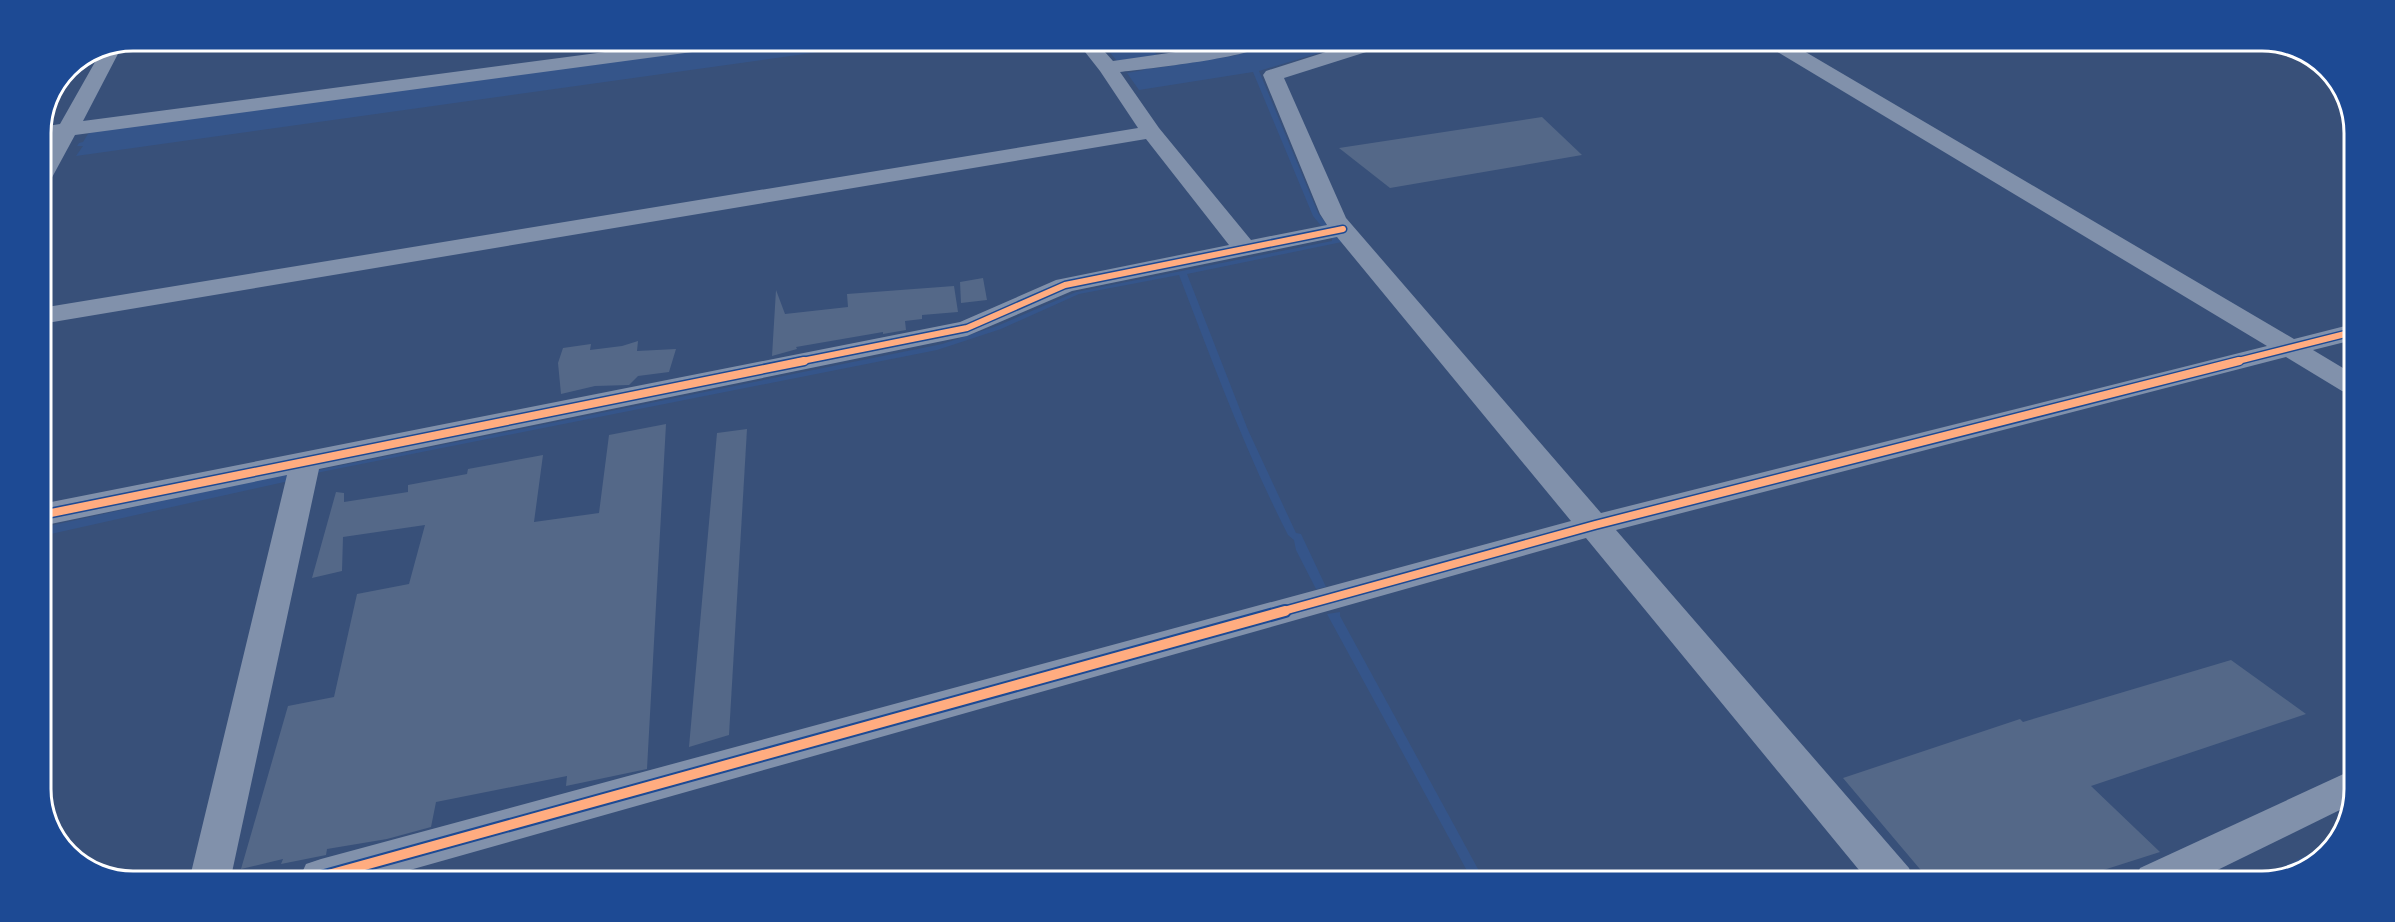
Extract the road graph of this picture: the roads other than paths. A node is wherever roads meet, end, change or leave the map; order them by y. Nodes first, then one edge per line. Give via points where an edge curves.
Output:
1 (656, 51) edge
2 (1094, 51) edge
3 (1225, 51) edge
4 (1350, 51) edge
5 (1790, 51) edge
6 (108, 55) edge
7 (1108, 68) junction
8 (67, 131) junction
9 (51, 132) edge
10 (1151, 132) junction
11 (51, 160) edge
12 (1343, 229) junction
13 (1245, 249) junction
14 (51, 314) edge
15 (2344, 334) edge
16 (2289, 348) junction
17 (2344, 380) edge
18 (305, 462) junction
19 (51, 514) edge
20 (1595, 525) junction
21 (2344, 790) edge
22 (211, 871) edge
23 (343, 871) edge
24 (1886, 871) edge
25 (2176, 871) edge

1 - 8 street
2 - 7 street
3 - 7 street
4 - 12 street via 1273,75 1332,214
5 - 16 street
6 - 8 street
7 - 10 street
8 - 9 street
8 - 11 street
10 - 13 street
10 - 14 street
12 - 13 street
12 - 20 street
13 - 18 street via 1065,285 968,328
15 - 16 street
16 - 17 street
16 - 20 street
18 - 19 street
18 - 22 street
20 - 23 street
20 - 24 street
21 - 25 street

